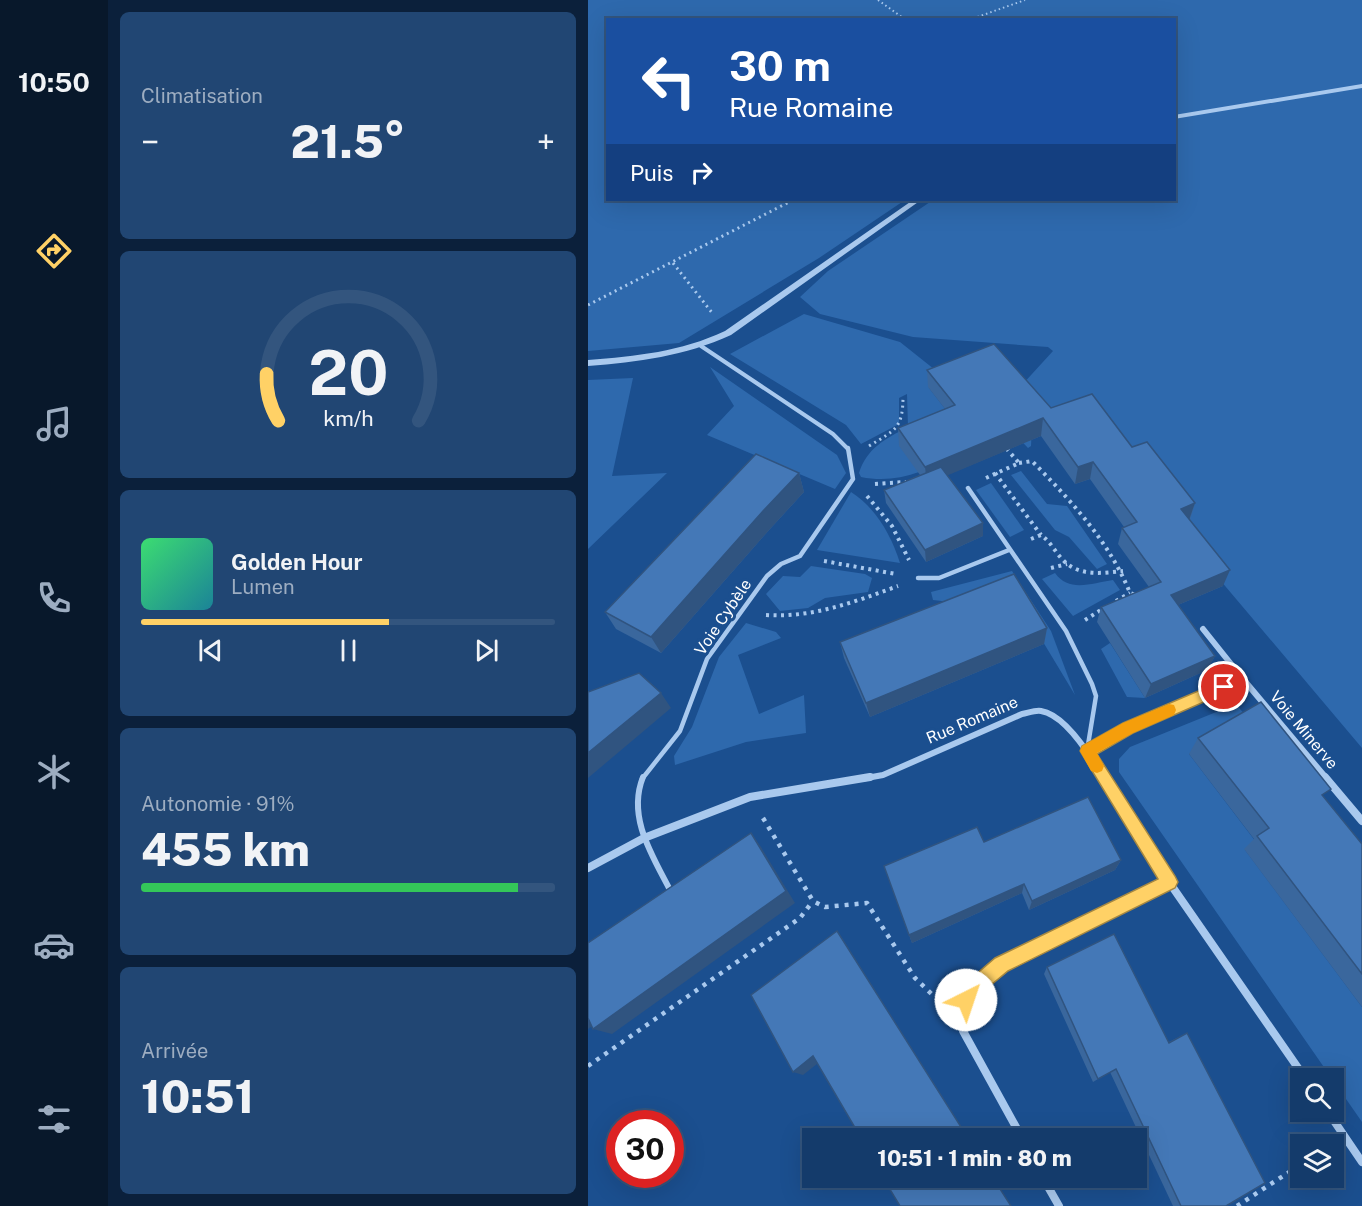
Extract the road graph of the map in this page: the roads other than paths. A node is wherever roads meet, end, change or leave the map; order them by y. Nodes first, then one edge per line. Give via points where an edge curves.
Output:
1 (1362, 87) edge
2 (1176, 117) edge
3 (916, 201) edge
4 (701, 346) junction
5 (588, 363) edge
6 (968, 488) road end
7 (1009, 550) junction
8 (918, 578) road end
9 (1203, 628) dead end
10 (1243, 679) junction
11 (1087, 751) junction
12 (1362, 821) edge
13 (644, 838) junction
14 (588, 868) edge
15 (1169, 882) junction
16 (670, 890) edge
17 (1298, 1068) edge
18 (1335, 1122) edge
19 (1016, 1128) edge
20 (1362, 1161) edge
21 (1049, 1188) edge
22 (1059, 1206) edge

1 - 2 street
3 - 4 street via 728,333
4 - 5 street via 669,355
4 - 13 lane, Voie Cybèle via 833,434 848,448 853,479 800,556 767,576 707,659 680,731 642,778 636,799
6 - 7 lane
7 - 8 lane via 939,579
7 - 11 lane via 1066,631 1096,696
9 - 10 street, Voie Minerve
10 - 11 street via 1128,728
10 - 12 street, Voie Minerve
11 - 13 street, Rue Romaine via 1057,718 1040,711 1022,714 883,775 750,797
11 - 15 street, Rue Romaine
13 - 14 street, Rue Romaine
13 - 16 lane, Voie Cybèle
15 - 17 street, Rue Romaine
15 - 19 street via 1002,965 972,989 960,1011 963,1031
18 - 20 street
21 - 22 street

